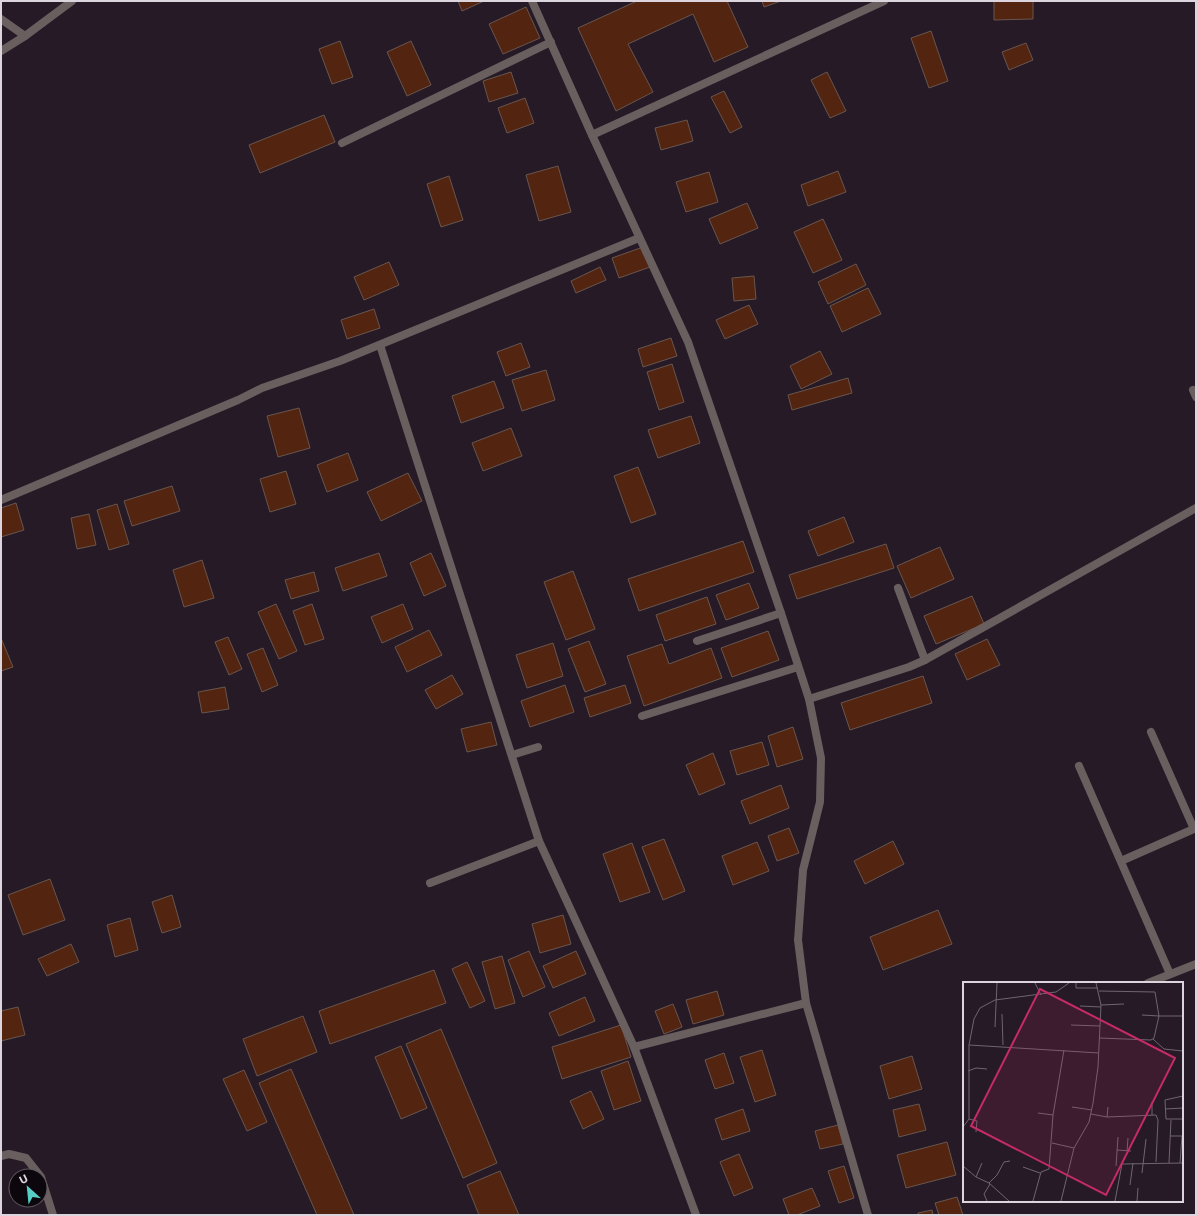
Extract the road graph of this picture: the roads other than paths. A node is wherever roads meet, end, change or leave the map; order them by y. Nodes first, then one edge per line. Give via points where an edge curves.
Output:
1 (72, 1) edge
2 (532, 1) edge
3 (884, 1) edge
4 (1, 19) edge
5 (25, 36) junction
6 (550, 42) junction
7 (1, 51) edge
8 (592, 135) junction
9 (342, 143) dead end
10 (639, 238) junction
11 (380, 345) junction
12 (1, 500) edge
13 (1196, 508) edge
14 (898, 588) dead end
15 (781, 613) junction
16 (697, 641) dead end
17 (925, 660) junction
18 (798, 667) junction
19 (809, 699) junction
20 (642, 716) dead end
21 (1151, 732) dead end
22 (538, 746) dead end
23 (512, 755) junction
24 (1079, 766) dead end
25 (1195, 828) edge
26 (539, 841) junction
27 (1121, 861) junction
28 (430, 883) dead end
29 (1196, 964) edge
30 (1170, 974) junction
31 (1150, 982) edge
32 (806, 1003) junction
33 (634, 1046) junction
34 (1, 1156) edge
35 (53, 1215) edge
36 (696, 1215) edge
37 (868, 1215) edge

1 - 5 street
2 - 6 street
3 - 8 street
4 - 5 street
5 - 7 street
6 - 8 street
6 - 9 street
8 - 10 street
10 - 11 street
10 - 15 street via 688,342
11 - 12 street via 262,388
11 - 23 street
13 - 17 street
14 - 17 street
15 - 16 street
15 - 18 street
17 - 19 street
18 - 19 street
18 - 20 street
19 - 32 street via 822,758 820,802 803,870 798,940
21 - 25 street
22 - 23 street
23 - 26 street
24 - 27 street
25 - 27 street
26 - 28 street
26 - 33 street
27 - 30 street
29 - 30 street
30 - 31 street
32 - 33 street
32 - 37 street
33 - 36 street
34 - 35 street via 8,1154 26,1158 41,1177

